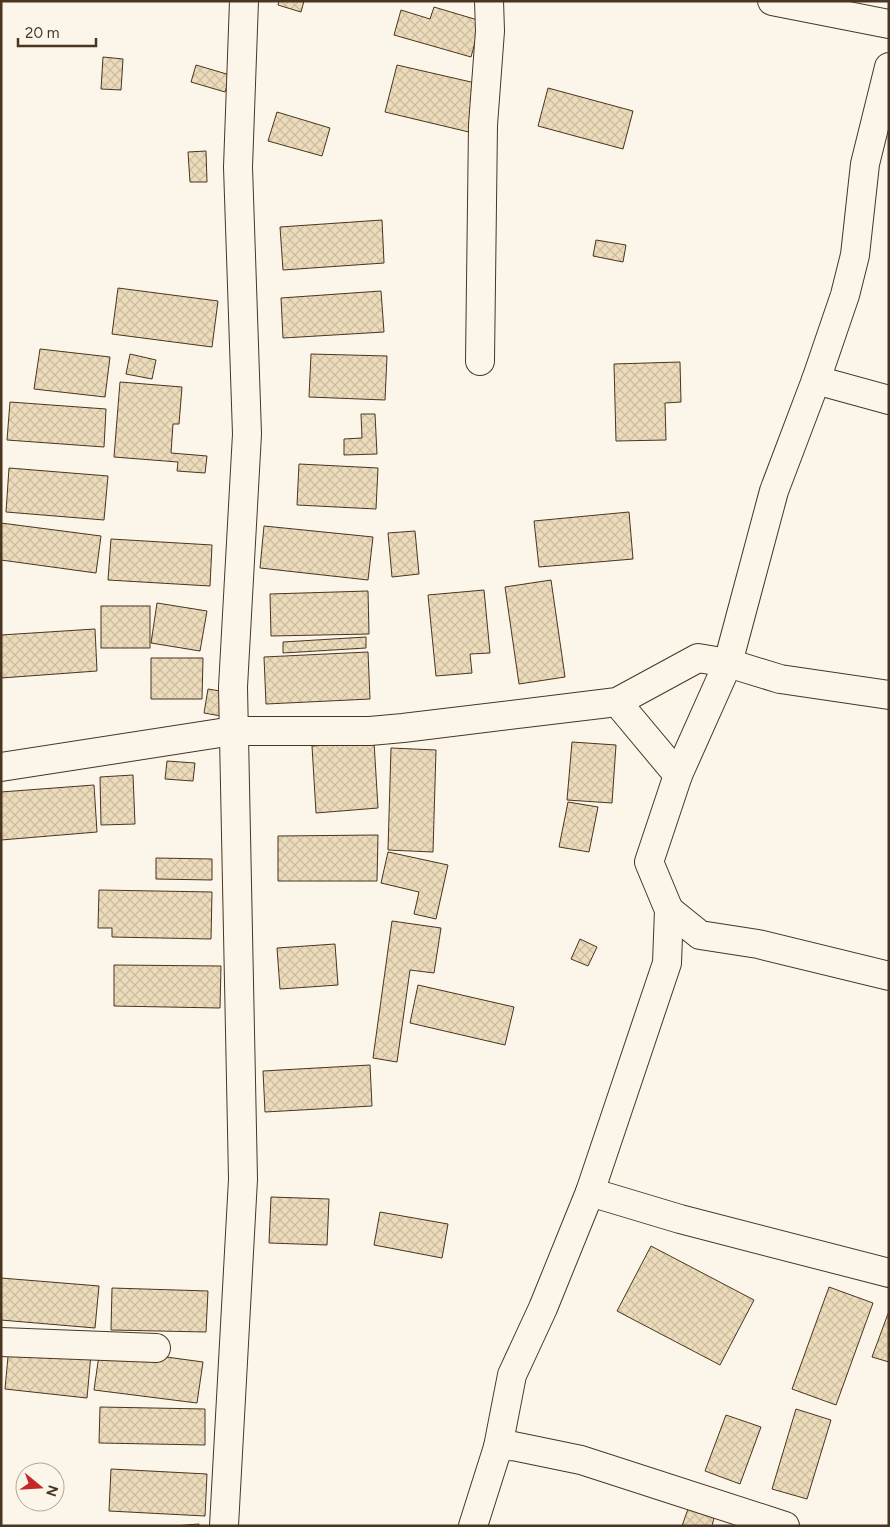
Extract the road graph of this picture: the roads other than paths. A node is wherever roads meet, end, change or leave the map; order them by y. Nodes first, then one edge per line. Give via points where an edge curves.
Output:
1 (244, 1) edge
2 (489, 1) edge
3 (772, 1) edge
4 (889, 24) edge
5 (888, 72) edge
6 (480, 361) dead end
7 (816, 380) junction
8 (889, 400) edge
9 (728, 662) junction
10 (889, 695) edge
11 (617, 702) junction
12 (233, 732) junction
13 (1, 767) edge
14 (678, 775) junction
15 (669, 910) junction
16 (889, 976) edge
17 (590, 1192) junction
18 (889, 1273) edge
19 (1, 1342) edge
20 (156, 1348) dead end
21 (498, 1447) junction
22 (224, 1526) edge
23 (473, 1526) edge
24 (786, 1526) edge

1 - 12 street via 238,167 247,434
2 - 6 street via 483,125
3 - 4 street
5 - 7 street via 866,164 855,254 845,295
7 - 8 street
7 - 9 street via 774,490
9 - 10 street via 780,679
9 - 11 street via 698,658
9 - 14 street
11 - 12 street via 370,731
11 - 14 street
12 - 13 street
12 - 22 street via 243,1179
14 - 15 street via 649,862
15 - 16 street via 700,935 758,944
15 - 17 street via 667,963
17 - 18 street via 680,1219
17 - 21 street via 512,1375
19 - 20 street
21 - 23 street
21 - 24 street via 513,1446 581,1460

